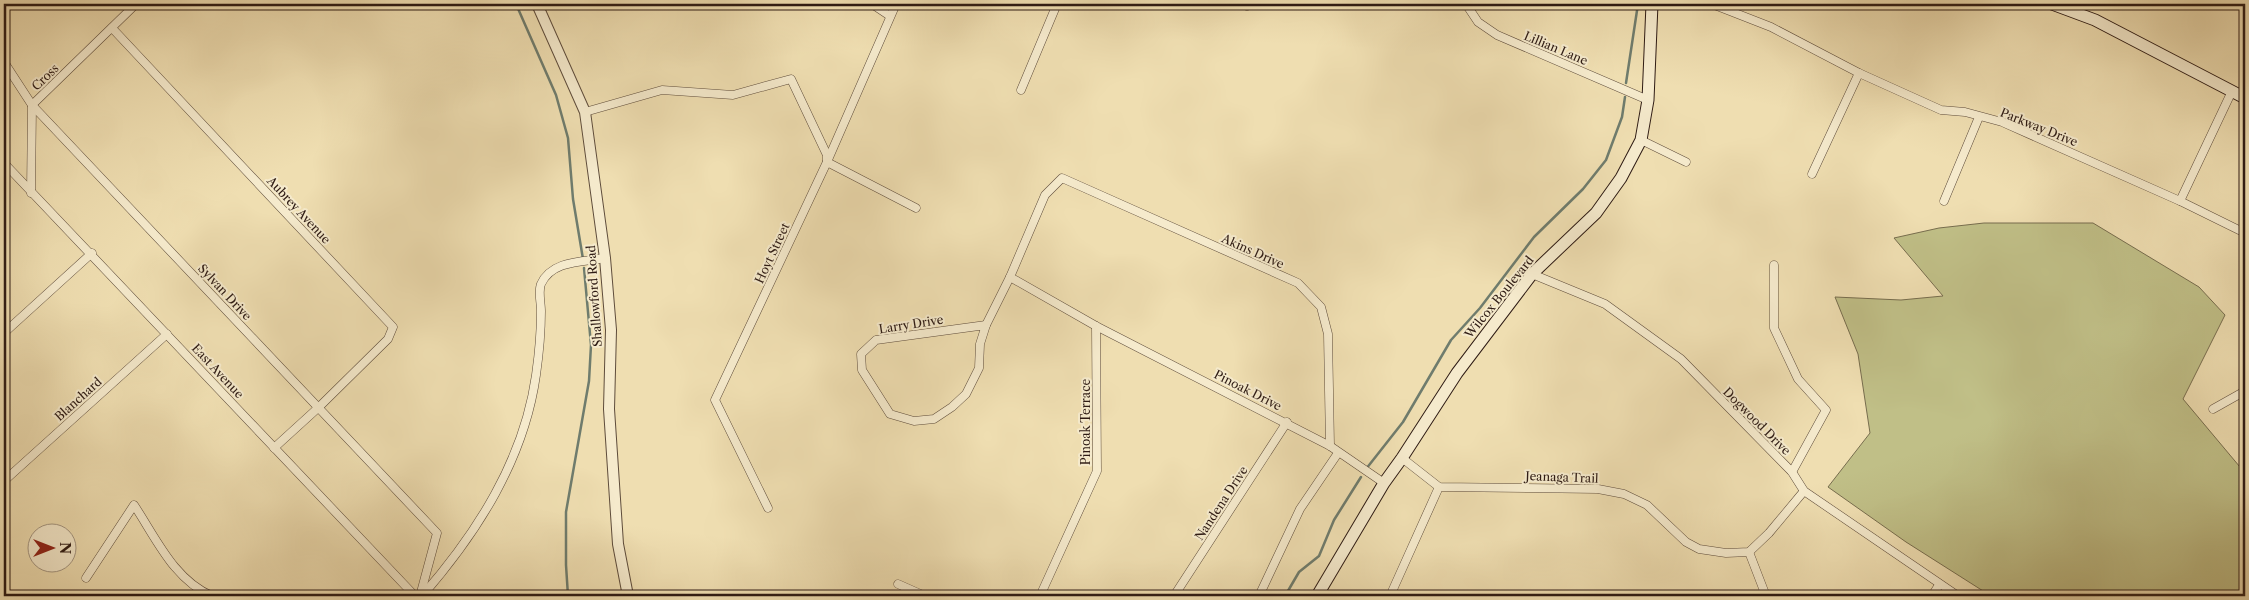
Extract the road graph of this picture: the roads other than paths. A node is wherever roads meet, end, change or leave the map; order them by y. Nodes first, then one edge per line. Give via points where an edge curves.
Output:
1 (136, 4) edge
2 (537, 4) edge
3 (872, 4) edge
4 (896, 4) edge
5 (1057, 4) edge
6 (1466, 4) edge
7 (1652, 4) edge
8 (1712, 4) edge
9 (2052, 4) edge
10 (890, 16) junction
11 (112, 28) junction
12 (4, 62) edge
13 (1859, 73) junction
14 (1021, 90) dead end
15 (2232, 92) junction
16 (2245, 98) edge
17 (1648, 100) junction
18 (32, 105) junction
19 (585, 112) junction
20 (1979, 118) junction
21 (1641, 140) junction
22 (827, 162) junction
23 (1686, 162) dead end
24 (4, 163) edge
25 (1812, 174) dead end
26 (31, 193) junction
27 (1045, 195) joint
28 (1944, 201) dead end
29 (2180, 201) junction
30 (916, 208) dead end
31 (2245, 233) edge
32 (92, 253) junction
33 (605, 258) junction
34 (1774, 265) dead end
35 (1532, 274) junction
36 (1010, 277) junction
37 (986, 325) junction
38 (1096, 326) junction
39 (5, 327) edge
40 (167, 334) junction
41 (2245, 392) edge
42 (319, 408) junction
43 (2213, 409) dead end
44 (1287, 422) junction
45 (1330, 446) junction
46 (274, 448) junction
47 (1338, 453) junction
48 (1402, 458) junction
49 (1792, 472) junction
50 (4, 481) edge
51 (1384, 483) junction
52 (1439, 487) junction
53 (1804, 491) junction
54 (768, 508) dead end
55 (1748, 552) junction
56 (86, 578) dead end
57 (898, 584) dead end
58 (1939, 585) junction
59 (212, 596) edge
60 (415, 596) edge
61 (421, 596) edge
62 (628, 596) edge
63 (925, 596) edge
64 (1040, 596) edge
65 (1174, 596) edge
66 (1259, 596) edge
67 (1316, 596) edge
68 (1390, 596) edge
69 (1766, 596) edge
70 (1932, 596) edge
71 (1958, 596) edge

1 - 11 street, Cross
2 - 19 street, Shallowford Road
3 - 10 street
4 - 10 street, Hoyt Street
5 - 14 street
6 - 17 street, Lillian Lane via 1478,22 1497,35
7 - 17 main road, Wilcox Boulevard
8 - 13 street, Parkway Drive via 1771,27
9 - 15 main road via 2095,20
10 - 22 street, Hoyt Street
11 - 18 street, Cross
11 - 42 street, Aubrey Avenue via 393,327 388,339
12 - 18 street, Sylvan Drive
13 - 20 street, Parkway Drive via 1942,110 1965,112
13 - 25 street
15 - 16 main road
15 - 29 street
17 - 21 main road, Wilcox Boulevard
18 - 26 street, Cross
18 - 42 street, Sylvan Drive
19 - 22 street via 662,90 733,95 791,79 827,155
19 - 33 street, Shallowford Road
20 - 28 street
20 - 29 street, Parkway Drive via 2002,122
21 - 23 street
21 - 35 main road, Wilcox Boulevard via 1622,178 1596,213
22 - 30 street
22 - 54 street, Hoyt Street via 715,400
24 - 26 street, East Avenue
26 - 32 street, East Avenue
27 - 36 street, Larry Drive
27 - 45 street, Akins Drive via 1062,178 1298,283 1321,307 1328,334
29 - 31 street, Parkway Drive
32 - 39 street
32 - 40 street, East Avenue
33 - 61 street via 566,264 550,271 540,285 535,378 519,442 471,537
33 - 62 street, Shallowford Road via 611,330 609,418 618,544
34 - 49 street via 1774,328 1798,378 1826,410
35 - 48 main road, Wilcox Boulevard via 1457,373
35 - 49 street, Dogwood Drive via 1605,304 1681,359
36 - 37 street, Larry Drive
36 - 38 street, Pinoak Drive
37 - 37 street, Larry Drive via 980,344 979,368 966,394 934,419 914,421 890,414 862,370 862,354 876,340
38 - 44 street, Pinoak Drive
38 - 64 street, Pinoak Terrace via 1097,471
40 - 46 street, East Avenue
40 - 50 street, Blanchard
41 - 43 street
42 - 46 street
42 - 61 street, Sylvan Drive via 437,533
44 - 45 street, Pinoak Drive
44 - 65 street, Nandena Drive
45 - 47 street, Pinoak Drive
46 - 60 street, East Avenue
47 - 51 street, Pinoak Drive
47 - 66 street via 1300,509
48 - 51 main road, Wilcox Boulevard
48 - 52 street
49 - 53 street, Dogwood Drive
51 - 67 main road, Wilcox Boulevard
52 - 55 street, Jeanaga Trail via 1598,488 1624,494 1648,505 1686,542 1699,549
52 - 68 street
53 - 55 street via 1770,533
53 - 58 street, Dogwood Drive
55 - 69 street
56 - 59 street via 134,505 178,573 189,584
57 - 63 street
58 - 70 street
58 - 71 street, Dogwood Drive

